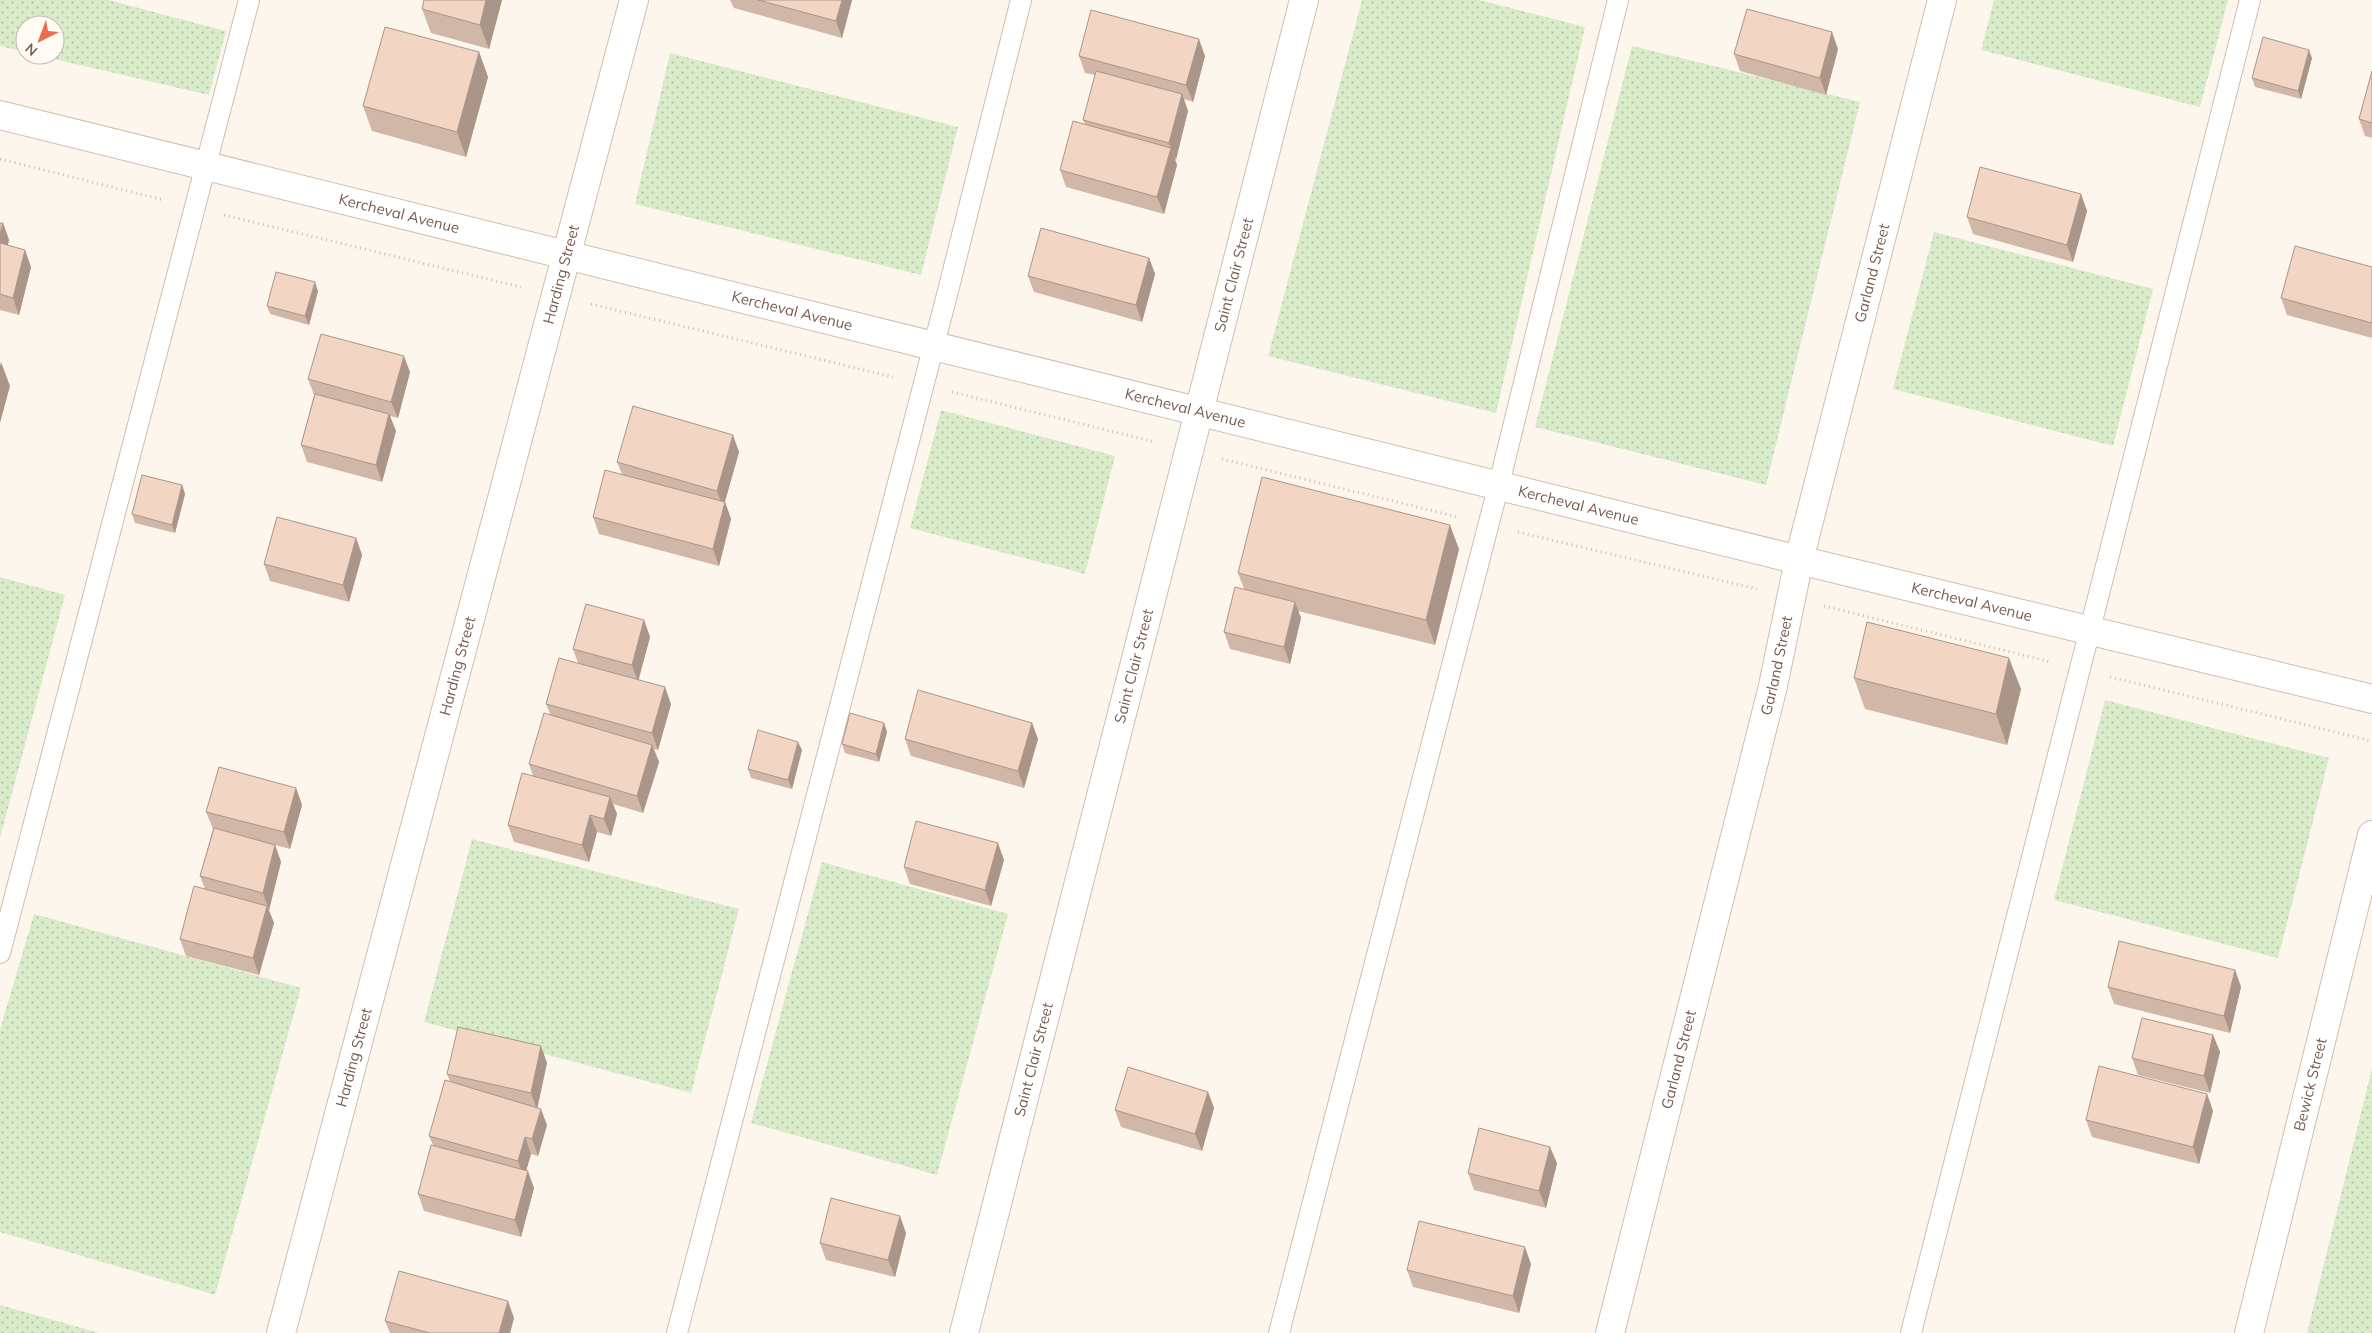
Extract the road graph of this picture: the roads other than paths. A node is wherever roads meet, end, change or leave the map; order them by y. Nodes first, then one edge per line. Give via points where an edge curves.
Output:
1 (249, 0) edge
2 (634, 0) edge
3 (1021, 0) edge
4 (1304, 0) edge
5 (1618, 0) edge
6 (1942, 0) edge
7 (2250, 0) edge
8 (0, 115) edge
9 (206, 166) junction
10 (568, 255) junction
11 (934, 345) junction
12 (1201, 410) junction
13 (1499, 484) junction
14 (1798, 560) junction
15 (2092, 630) junction
16 (2372, 699) edge
17 (2372, 835) edge
18 (0, 953) edge
19 (281, 1333) edge
20 (677, 1333) edge
21 (964, 1333) edge
22 (1278, 1333) edge
23 (1610, 1333) edge
24 (1911, 1333) edge
25 (2249, 1333) edge

1 - 9 lane
2 - 10 street, Harding Street
3 - 11 lane
4 - 12 street, Saint Clair Street
5 - 13 lane
6 - 14 street, Garland Street
7 - 15 lane
8 - 9 street, Kercheval Avenue
9 - 10 street, Kercheval Avenue
9 - 18 lane
10 - 11 street, Kercheval Avenue
10 - 19 street, Harding Street
11 - 12 street, Kercheval Avenue
11 - 20 lane
12 - 13 street, Kercheval Avenue
12 - 21 street, Saint Clair Street
13 - 14 street, Kercheval Avenue
13 - 22 lane
14 - 15 street, Kercheval Avenue
14 - 23 street, Garland Street via 1773,686
15 - 16 street, Kercheval Avenue
15 - 24 lane
17 - 25 street, Bewick Street

